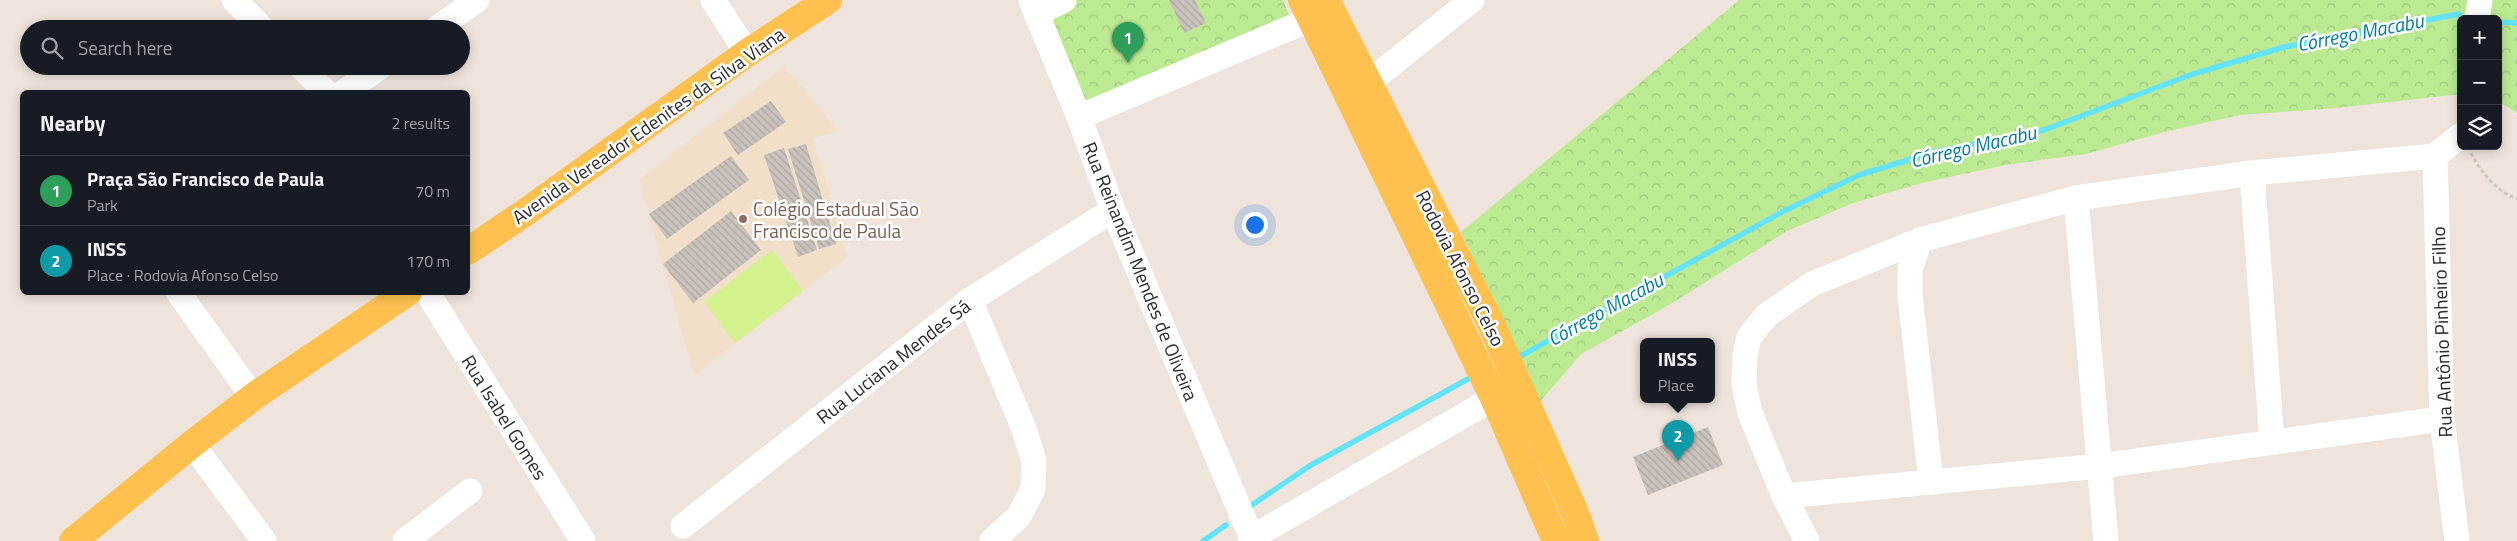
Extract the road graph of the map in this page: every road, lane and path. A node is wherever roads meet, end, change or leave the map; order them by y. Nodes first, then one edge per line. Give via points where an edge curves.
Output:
1 (234, 0) edge
2 (477, 0) edge
3 (713, 0) edge
4 (828, 0) edge
5 (1064, 0) edge
6 (1472, 0) edge
7 (2480, 0) edge
8 (1313, 6) edge
9 (1034, 7) edge
10 (2478, 15) edge
11 (254, 20) edge
12 (449, 20) edge
13 (747, 53) junction
14 (309, 75) edge
15 (369, 75) edge
16 (1368, 83) junction
17 (324, 90) edge
18 (347, 90) edge
19 (1079, 117) junction
20 (2457, 138) edge
21 (2469, 150) edge
22 (2436, 156) junction
23 (2252, 173) junction
24 (2076, 198) junction
25 (2517, 199) edge
26 (1113, 210) junction
27 (1920, 240) junction
28 (470, 246) edge
29 (180, 295) edge
30 (404, 295) edge
31 (429, 295) edge
32 (970, 300) junction
33 (254, 397) junction
34 (1494, 398) junction
35 (2442, 419) junction
36 (2272, 442) junction
37 (192, 444) junction
38 (2100, 466) junction
39 (1931, 482) junction
40 (470, 491) dead end
41 (1784, 496) junction
42 (683, 526) dead end
43 (1252, 539) edge
44 (76, 540) edge
45 (264, 541) edge
46 (405, 541) edge
47 (583, 541) edge
48 (992, 541) edge
49 (1556, 541) edge
50 (1585, 541) edge
51 (1807, 541) edge
52 (2106, 541) edge
53 (2456, 541) edge

1 - 11 street
2 - 12 street
3 - 13 street
4 - 13 main road, Avenida Vereador Edenites da Silva Viana
5 - 9 street
6 - 16 street
7 - 10 street
8 - 16 main road, Rodovia Afonso Celso
8 - 19 street
8 - 34 main road, Rodovia Afonso Celso
9 - 19 street, Rua Reinandim Mendes de Oliveira
13 - 28 main road, Avenida Vereador Edenites da Silva Viana via 523,214
14 - 17 street
15 - 18 street
16 - 50 main road, Rodovia Afonso Celso via 1492,326
19 - 26 street, Rua Reinandim Mendes de Oliveira
20 - 22 street
21 - 25 path via 2482,173
22 - 23 street
22 - 35 street, Rua Antônio Pinheiro Filho
23 - 24 street
23 - 36 street
24 - 27 street
24 - 38 street
26 - 32 street, Rua Luciana Mendes Sá
26 - 43 street, Rua Reinandim Mendes de Oliveira
27 - 39 street via 1910,270 1910,295
27 - 41 street via 1812,284 1767,315 1749,337 1744,384 1750,414
29 - 33 street
30 - 33 main road
31 - 47 street, Rua Isabel Gomes
32 - 42 street, Rua Luciana Mendes Sá
32 - 48 street via 1024,429 1034,461 1033,489 1019,516
33 - 37 main road
34 - 43 street
34 - 49 main road, Rodovia Afonso Celso
35 - 36 street
35 - 53 street, Rua Antônio Pinheiro Filho
36 - 38 street
37 - 44 main road
37 - 45 street
38 - 39 street
38 - 52 street
39 - 41 street
40 - 46 street
41 - 51 street

